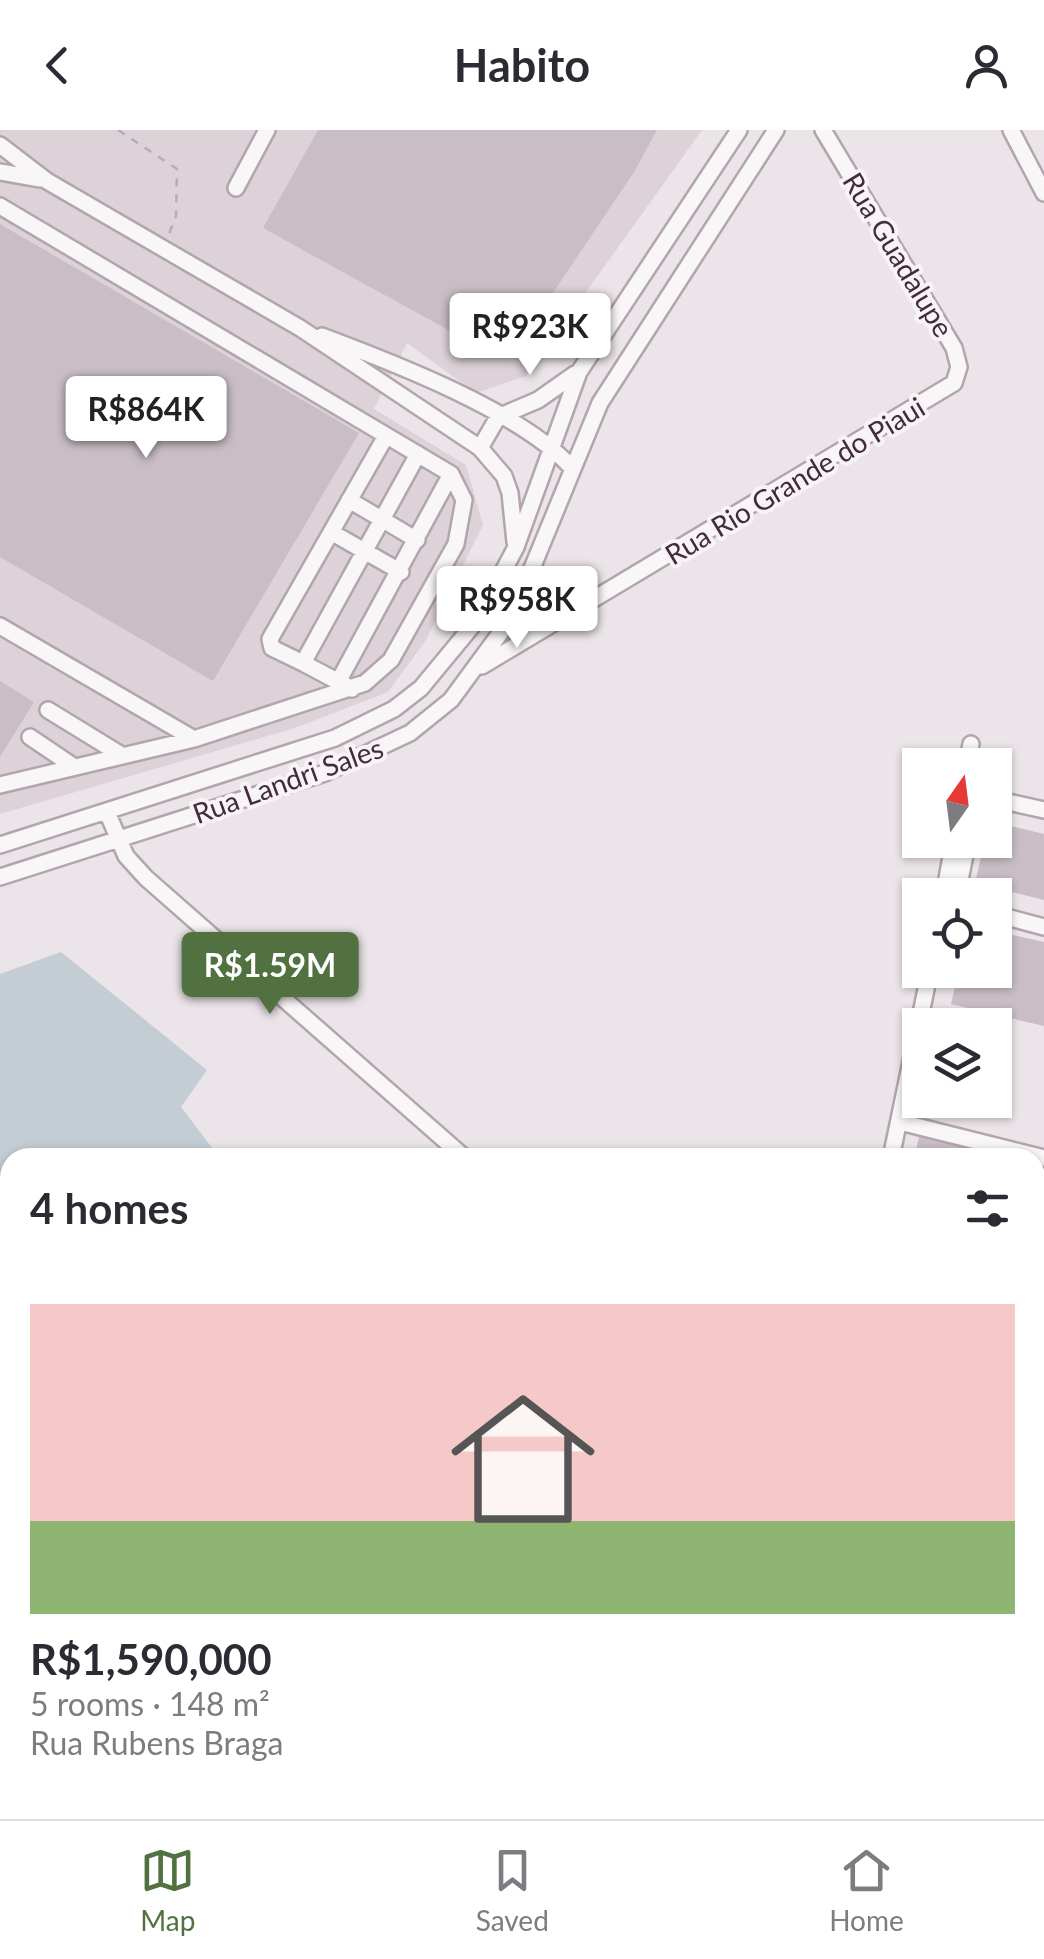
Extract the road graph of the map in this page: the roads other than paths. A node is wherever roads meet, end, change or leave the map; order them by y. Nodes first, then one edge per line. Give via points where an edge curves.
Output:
1 (267, 130) edge
2 (739, 130) edge
3 (776, 130) edge
4 (823, 130) edge
5 (1011, 130) edge
6 (0, 145) edge
7 (0, 172) edge
8 (47, 181) junction
9 (236, 188) dead end
10 (1044, 192) edge
11 (0, 206) edge
12 (300, 328) junction
13 (578, 372) junction
14 (954, 383) joint
15 (498, 417) junction
16 (386, 436) junction
17 (550, 446) junction
18 (480, 448) junction
19 (418, 454) junction
20 (570, 466) junction
21 (452, 474) junction
22 (349, 500) junction
23 (382, 520) junction
24 (331, 532) junction
25 (418, 540) junction
26 (516, 547) junction
27 (365, 550) junction
28 (536, 560) junction
29 (401, 572) junction
30 (0, 626) edge
31 (303, 663) junction
32 (479, 668) junction
33 (345, 685) junction
34 (48, 710) dead end
35 (30, 736) dead end
36 (194, 739) junction
37 (971, 744) dead end
38 (970, 748) edge
39 (123, 756) junction
40 (74, 766) junction
41 (0, 784) edge
42 (1012, 803) edge
43 (1044, 810) edge
44 (107, 812) junction
45 (118, 841) junction
46 (0, 846) edge
47 (0, 877) edge
48 (1012, 919) edge
49 (1044, 927) edge
50 (926, 988) edge
51 (900, 1122) junction
52 (443, 1148) edge
53 (894, 1148) edge
54 (1004, 1148) edge

1 - 9 street
2 - 13 street, Rua Landri Sales
3 - 20 street, Rua Landri Sales via 622,365
4 - 14 street, Rua Guadalupe via 954,348 960,367
5 - 10 street
6 - 8 street
7 - 8 street
8 - 12 street
11 - 16 street
12 - 15 street via 388,362
12 - 18 street
13 - 15 street
13 - 17 street, Rua Landri Sales
14 - 32 street, Rua Rio Grande do Piaui
15 - 17 street
15 - 18 street
16 - 19 street
16 - 22 street
17 - 20 street
17 - 26 street, Rua Landri Sales
18 - 26 street via 504,476
19 - 21 street
19 - 23 street
20 - 28 street, Rua Landri Sales
21 - 25 street
21 - 33 street via 464,500 456,544 392,660
22 - 23 street
22 - 24 street
23 - 25 street
23 - 27 street
24 - 27 street
24 - 31 street via 270,639 272,648
25 - 29 street
26 - 28 street
26 - 44 street, Rua Landri Sales via 453,653 394,709 335,738
27 - 29 street
27 - 31 street
28 - 32 street, Rua Landri Sales via 512,617
29 - 33 street
30 - 36 street
31 - 33 street
32 - 45 street, Rua Landri Sales via 431,719 381,748
33 - 36 street
34 - 39 street
35 - 40 street
36 - 39 street
37 - 38 street
39 - 40 street
40 - 41 street
42 - 43 street
44 - 45 street
44 - 46 street, Rua Landri Sales
45 - 47 street, Rua Landri Sales
45 - 52 street via 146,878
48 - 49 street
50 - 51 street
51 - 53 street
51 - 54 street

